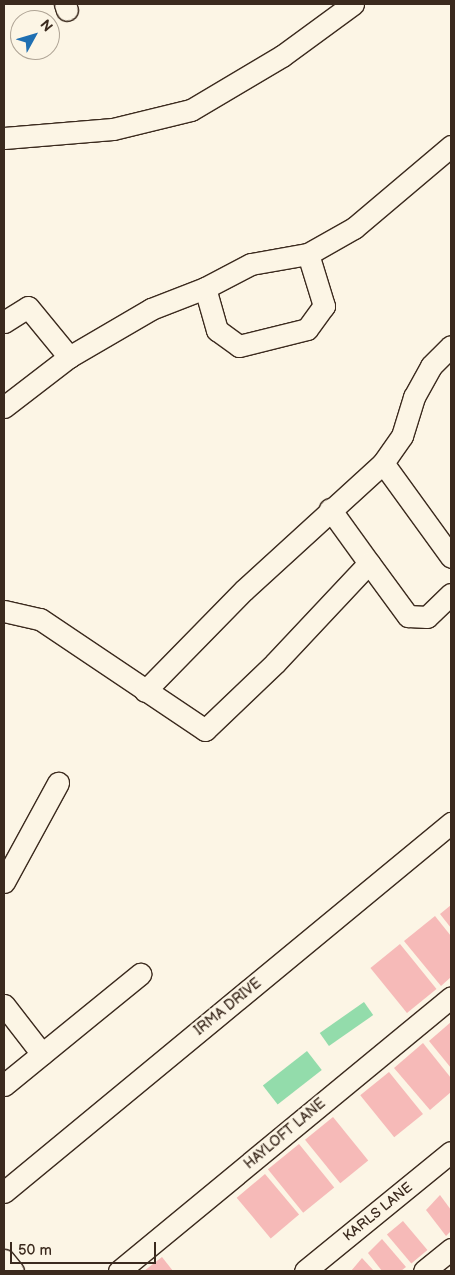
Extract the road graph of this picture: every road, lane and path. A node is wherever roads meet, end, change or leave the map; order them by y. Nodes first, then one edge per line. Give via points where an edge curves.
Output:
1 (353, 4) edge
2 (4, 138) edge
3 (451, 146) edge
4 (308, 254) junction
5 (205, 288) junction
6 (4, 322) edge
7 (451, 346) edge
8 (69, 357) junction
9 (4, 406) edge
10 (383, 464) junction
11 (330, 509) junction
12 (451, 558) edge
13 (369, 563) junction
14 (451, 594) edge
15 (4, 611) edge
16 (145, 691) junction
17 (58, 783) dead end
18 (451, 823) edge
19 (4, 882) edge
20 (140, 974) dead end
21 (451, 997) edge
22 (4, 1005) edge
23 (42, 1054) junction
24 (4, 1085) edge
25 (451, 1152) edge
26 (4, 1192) edge
27 (451, 1249) edge
28 (4, 1260) edge
29 (13, 1271) edge
30 (119, 1271) edge
31 (306, 1271) edge
32 (424, 1271) edge

1 - 2 street via 282,56 191,110 113,129
3 - 4 street via 354,228
4 - 5 street via 251,264
4 - 5 street via 324,306 307,329 239,346 217,330
5 - 8 street via 151,309
6 - 8 street via 28,307
7 - 10 street via 432,366 414,397 402,436
8 - 9 street
10 - 11 street
10 - 12 street
11 - 13 street
11 - 16 street
13 - 14 street via 408,616 427,617
13 - 16 street via 275,663 205,730
15 - 16 street via 40,619
17 - 19 street
18 - 26 street, IRMA DRIVE
20 - 23 street
21 - 30 street, HAYLOFT LANE
22 - 23 street
23 - 24 street
25 - 31 street, KARLS LANE
27 - 32 street
28 - 29 street

